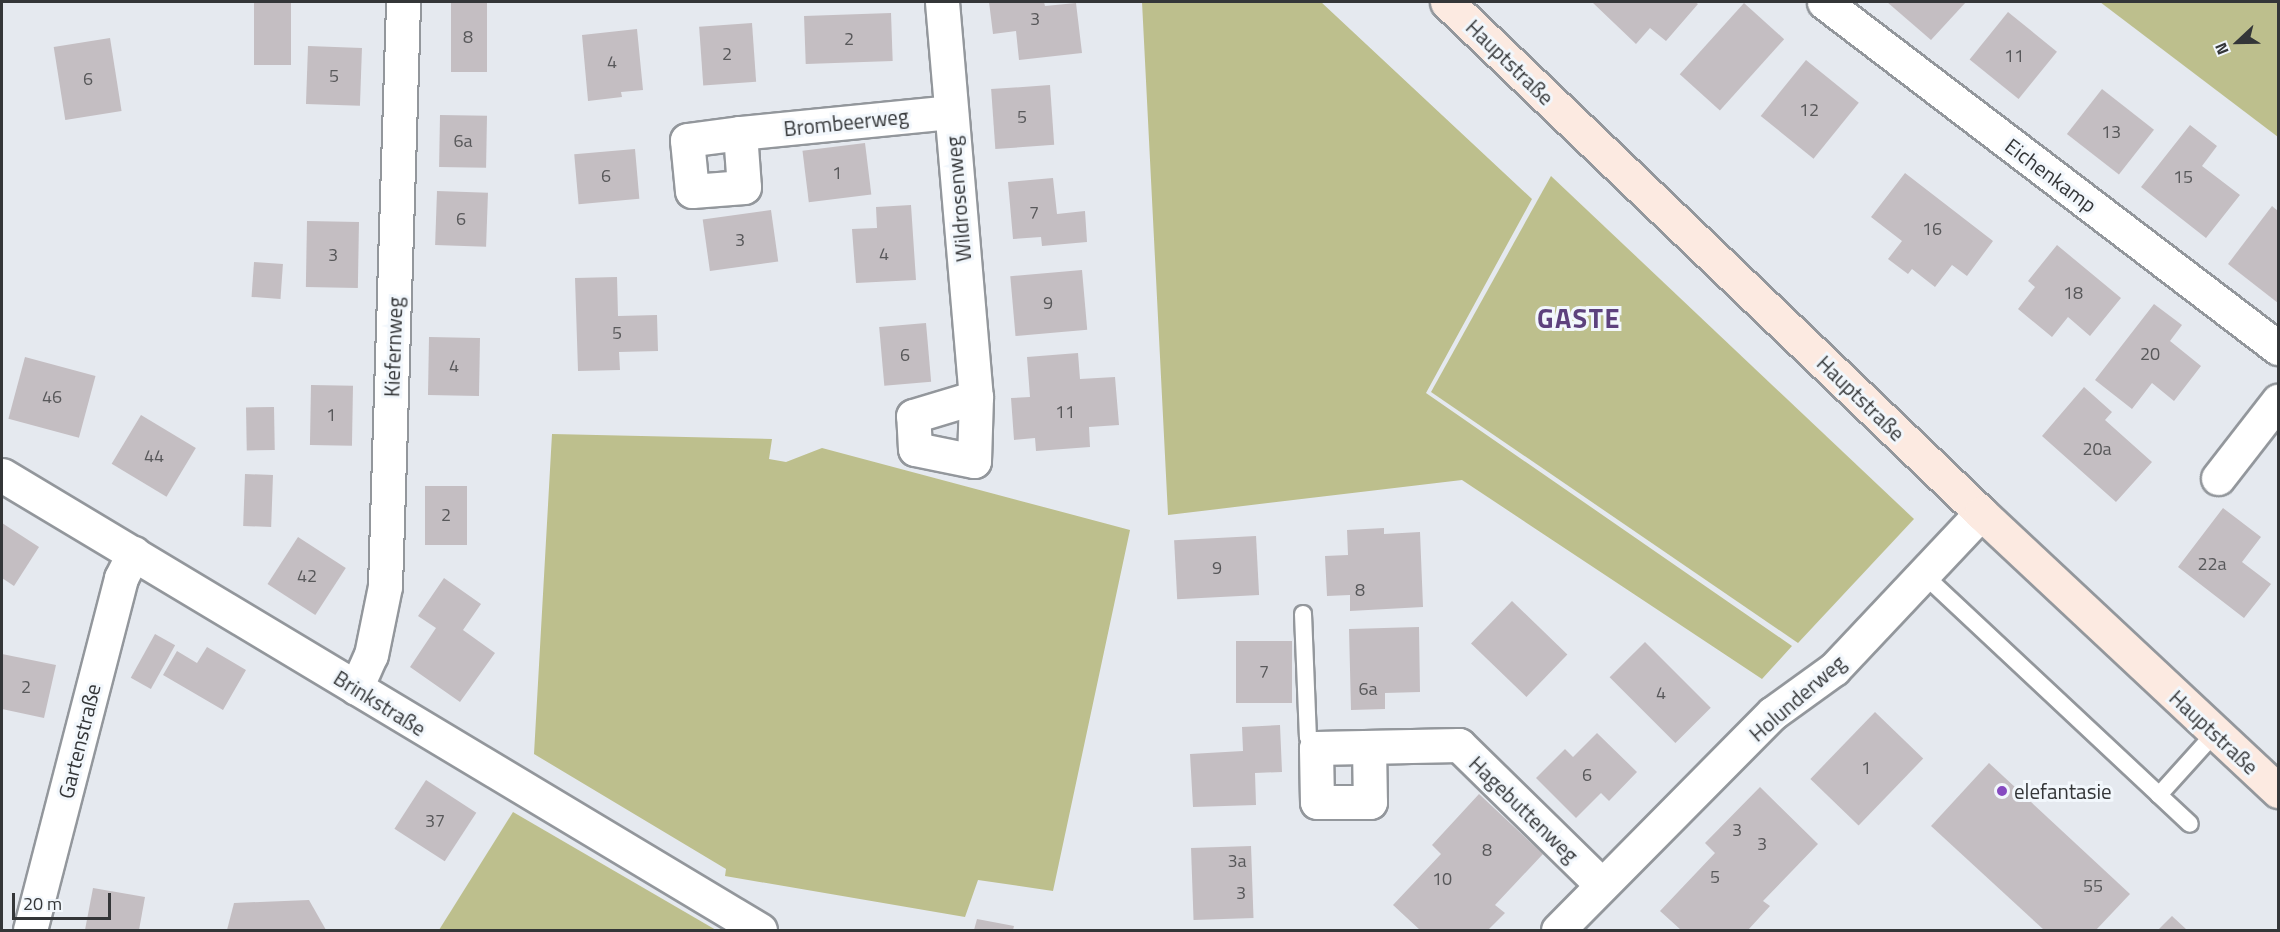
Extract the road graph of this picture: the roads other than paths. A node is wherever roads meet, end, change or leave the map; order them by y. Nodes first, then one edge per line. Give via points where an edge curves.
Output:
1 (403, 2) edge
2 (942, 2) edge
3 (1448, 2) edge
4 (1824, 2) edge
5 (951, 112) junction
6 (740, 133) dead end
7 (2278, 348) edge
8 (976, 397) dead end
9 (2278, 401) edge
10 (2, 475) edge
11 (2218, 478) dead end
12 (1981, 513) junction
13 (134, 553) junction
14 (1923, 574) junction
15 (1303, 614) dead end
16 (356, 688) junction
17 (2215, 733) junction
18 (1369, 747) junction
19 (1316, 748) junction
20 (2278, 790) edge
21 (2159, 795) junction
22 (2190, 824) dead end
23 (1602, 885) junction
24 (30, 930) edge
25 (760, 930) edge
26 (1558, 930) edge

1 - 16 street, Kiefernweg via 386,586 371,655
2 - 5 street, Wildrosenweg
3 - 12 street, Hauptstraße
4 - 7 street, Eichenkamp
5 - 6 street, Brombeerweg
5 - 8 street, Wildrosenweg
9 - 11 street
10 - 13 street, Brinkstraße
12 - 14 street, Holunderweg
12 - 17 street, Hauptstraße
13 - 16 street, Brinkstraße
13 - 24 street, Gartenstraße via 121,578
14 - 21 lane
14 - 23 street, Holunderweg via 1834,669 1773,713
15 - 19 lane via 1308,737
16 - 25 street, Brinkstraße
17 - 20 street, Hauptstraße
17 - 21 lane
18 - 19 street, Hagebuttenweg
18 - 19 street via 1370,802 1317,802
18 - 23 street, Hagebuttenweg via 1459,745
21 - 22 lane
23 - 26 street, Holunderweg

